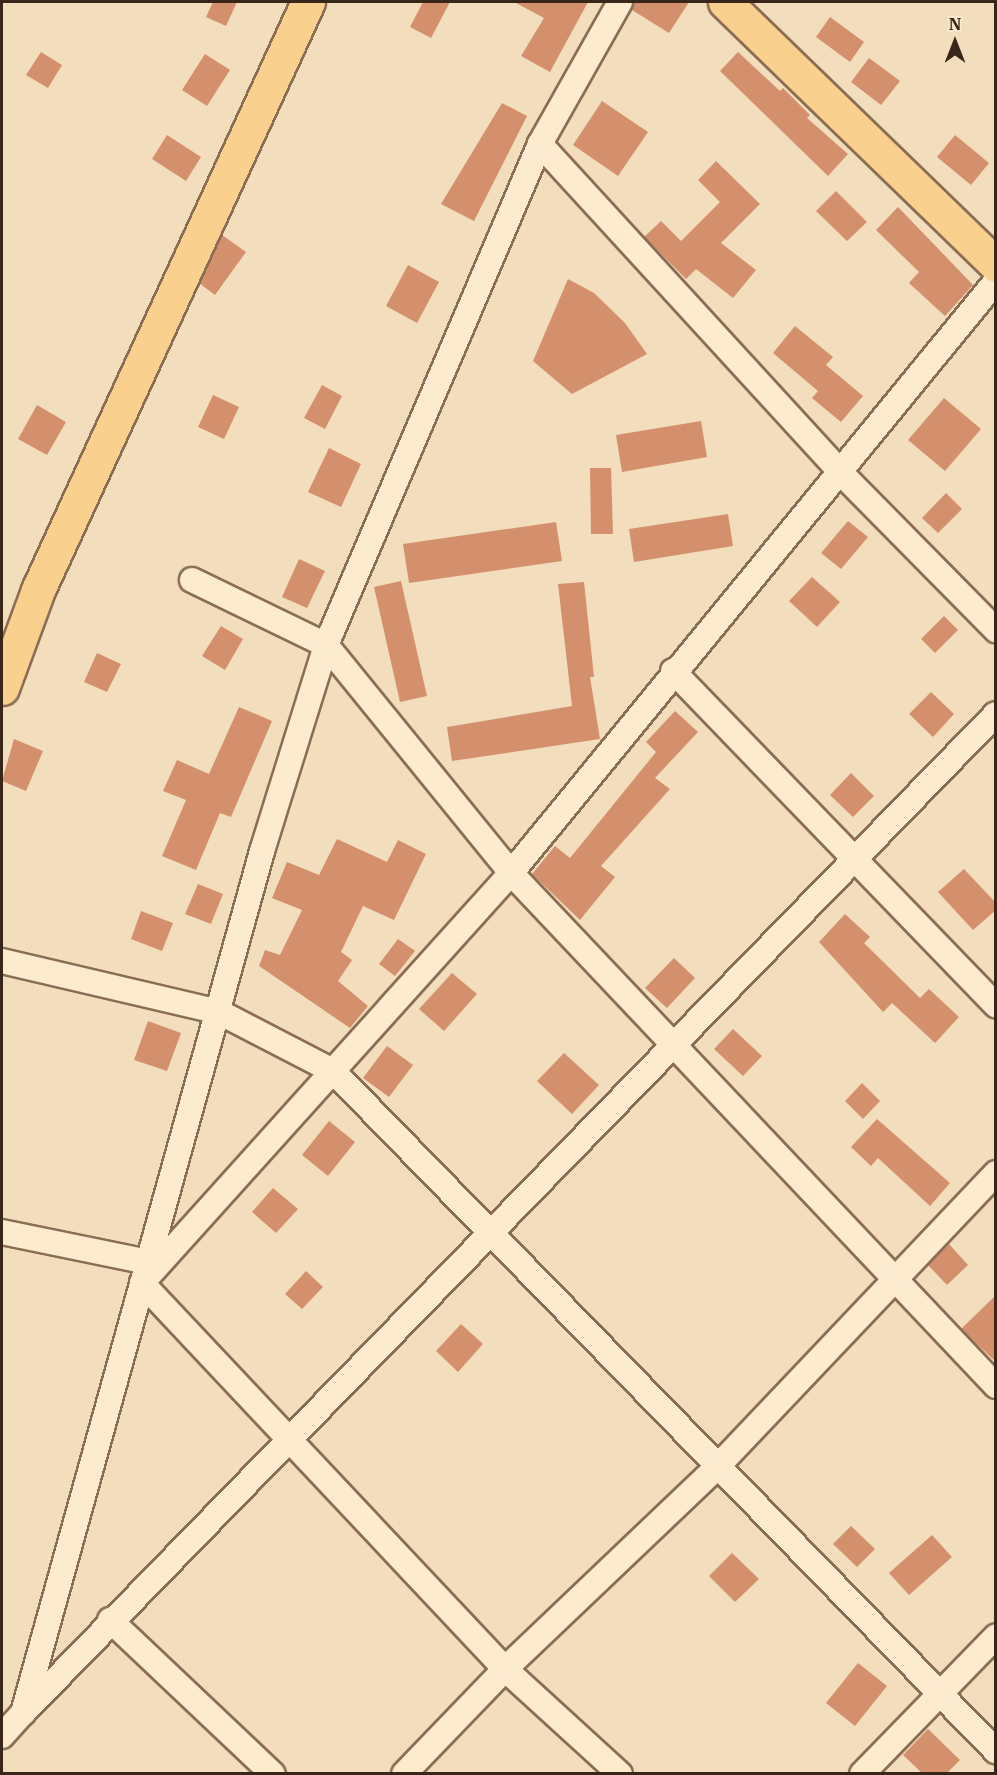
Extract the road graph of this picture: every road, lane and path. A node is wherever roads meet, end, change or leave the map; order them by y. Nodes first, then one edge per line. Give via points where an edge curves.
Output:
1 (308, 2) edge
2 (620, 2) edge
3 (726, 2) edge
4 (540, 144) junction
5 (996, 265) edge
6 (996, 281) edge
7 (842, 472) junction
8 (192, 580) dead end
9 (996, 630) edge
10 (326, 645) junction
11 (673, 671) junction
12 (2, 688) edge
13 (996, 714) edge
14 (852, 858) junction
15 (511, 873) junction
16 (2, 961) edge
17 (996, 1005) edge
18 (219, 1012) junction
19 (672, 1044) junction
20 (333, 1071) junction
21 (996, 1173) edge
22 (489, 1231) junction
23 (2, 1232) edge
24 (145, 1272) junction
25 (894, 1278) junction
26 (996, 1386) edge
27 (290, 1439) junction
28 (718, 1466) junction
29 (110, 1620) junction
30 (996, 1636) edge
31 (505, 1669) junction
32 (939, 1693) junction
33 (23, 1713) junction
34 (2, 1736) edge
35 (996, 1751) edge
36 (273, 1773) edge
37 (404, 1773) edge
38 (620, 1773) edge
39 (862, 1773) edge

1 - 12 main road via 43,579
2 - 4 street
3 - 5 main road
4 - 7 street
4 - 10 street
6 - 7 street
7 - 9 street
7 - 11 street
8 - 10 street
10 - 15 street
10 - 18 street via 262,851
11 - 14 street
11 - 15 street
13 - 14 street
14 - 17 street
14 - 19 street
15 - 19 street
15 - 20 street
16 - 18 street
18 - 20 street
18 - 24 street
19 - 22 street
19 - 25 street
20 - 22 street
20 - 24 street
21 - 25 street
22 - 27 street
22 - 28 street
23 - 24 street
24 - 27 street
24 - 33 street
25 - 26 street
25 - 28 street
27 - 29 street
27 - 31 street
28 - 31 street
28 - 32 street
29 - 33 street
29 - 36 street
30 - 32 street
31 - 37 street
31 - 38 street
32 - 35 street
32 - 39 street
33 - 34 street

